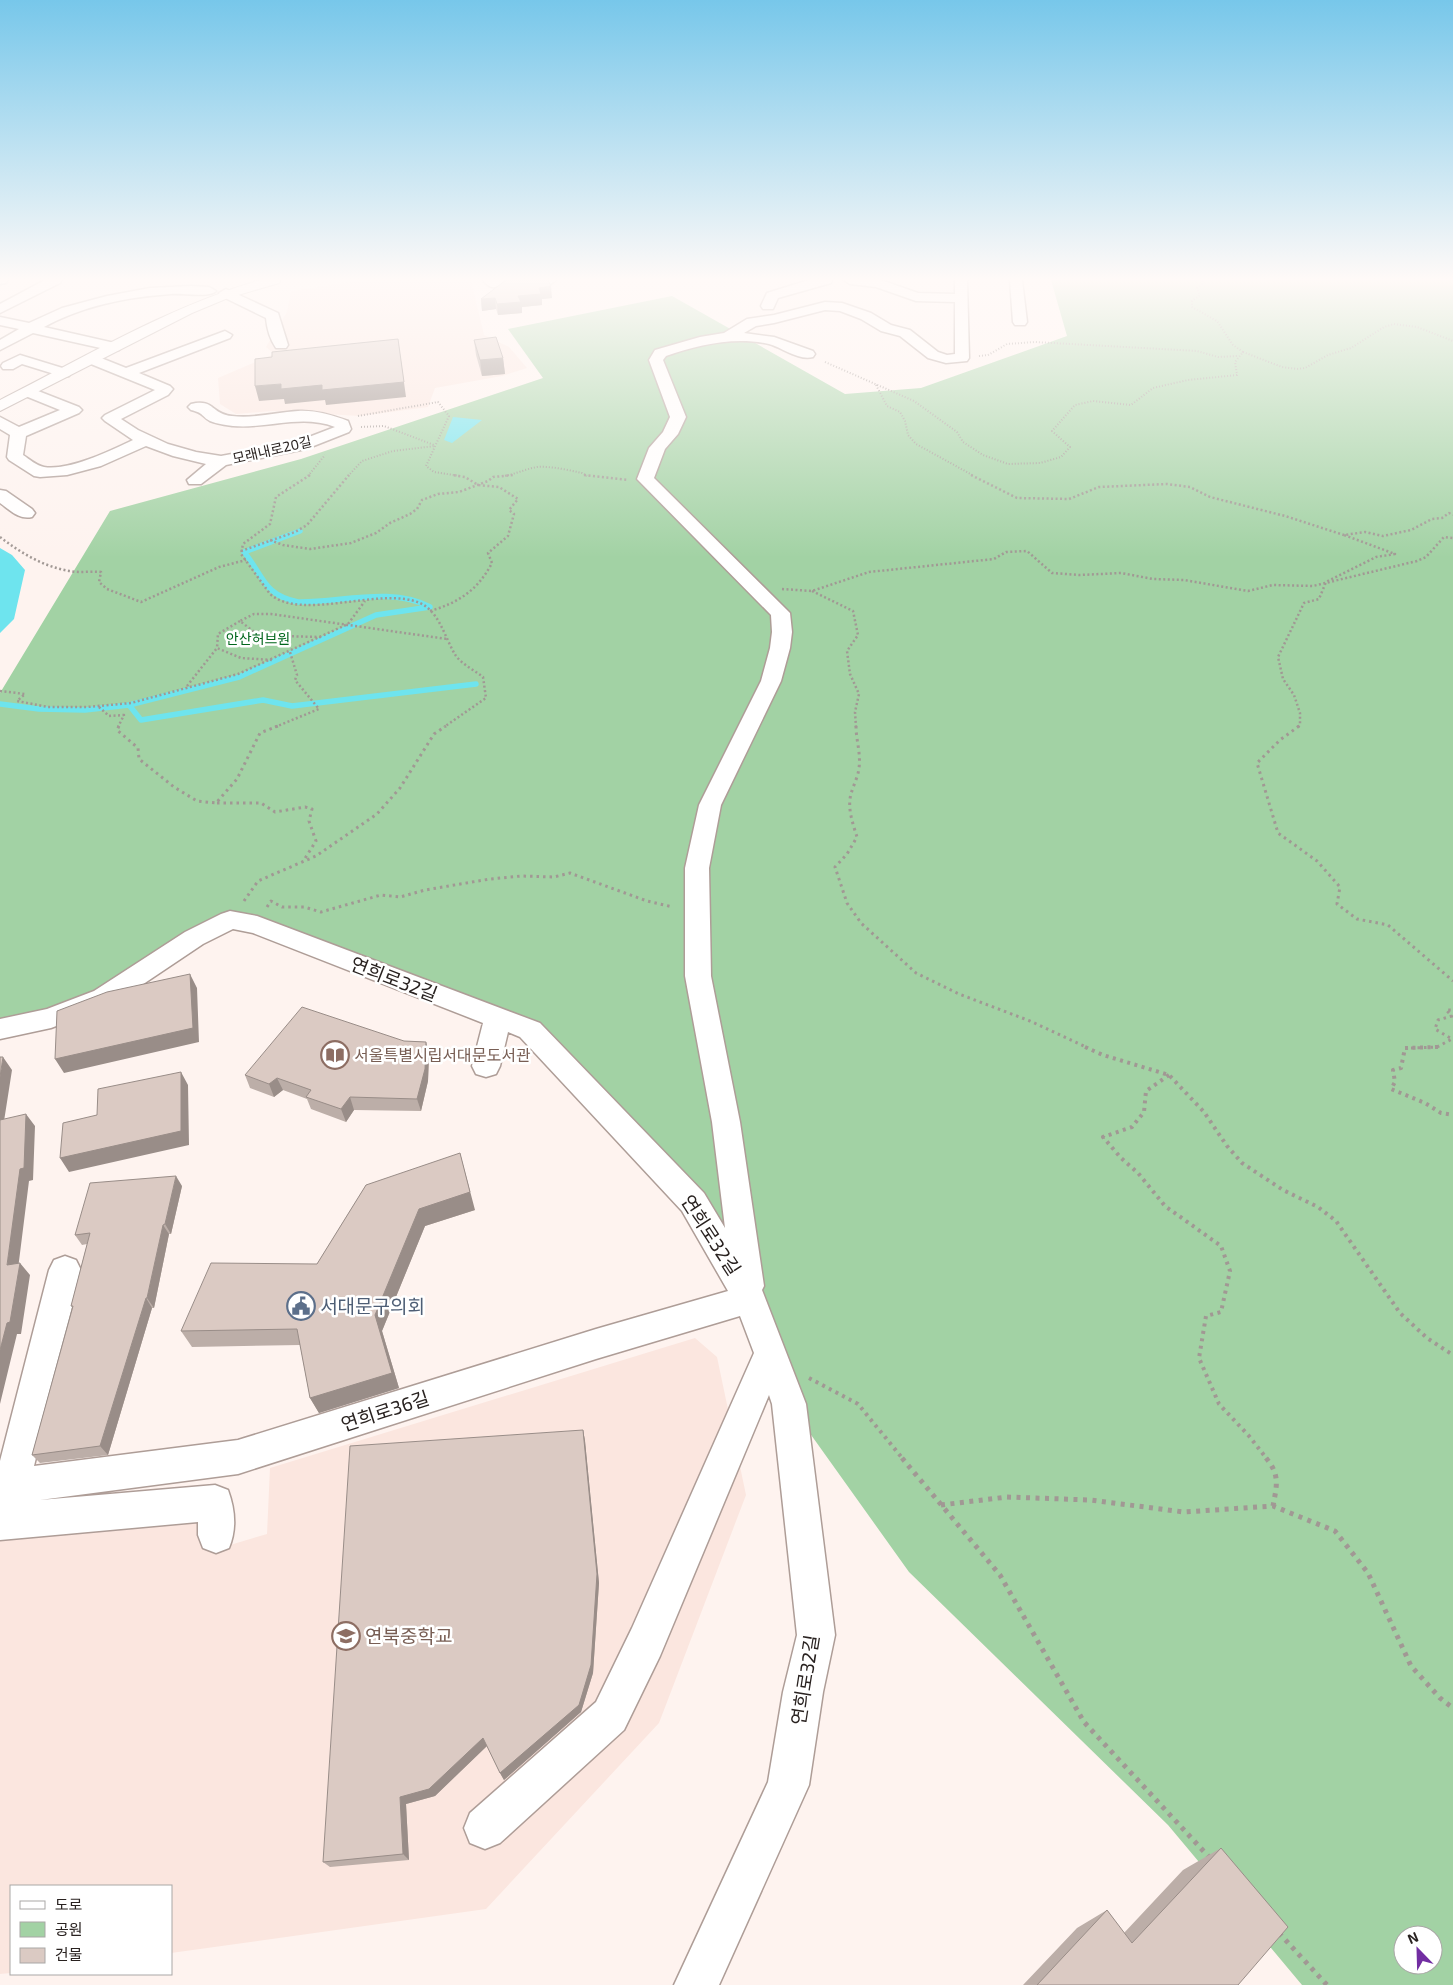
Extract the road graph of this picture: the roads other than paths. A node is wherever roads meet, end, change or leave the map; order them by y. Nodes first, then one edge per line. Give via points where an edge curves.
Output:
1 (64, 373) edge
2 (126, 373) edge
3 (661, 373) edge
4 (28, 392) junction
5 (0, 406) edge
6 (196, 407) dead end
7 (0, 422) edge
8 (18, 433) junction
9 (148, 440) junction
10 (221, 461) junction
11 (40, 472) junction
12 (195, 480) dead end
13 (52, 485) dead end
14 (0, 495) edge
15 (26, 513) dead end
16 (498, 1018) junction
17 (0, 1030) edge
18 (486, 1066) dead end
19 (65, 1270) dead end
20 (750, 1299) junction
21 (770, 1354) junction
22 (6, 1488) edge
23 (0, 1522) edge
24 (216, 1535) dead end
25 (485, 1828) dead end
26 (696, 1985) edge

1 - 4 main road
2 - 9 street, 모래내로20길 via 165,389 110,418 133,436
3 - 20 street via 678,417 670,434 657,448 645,479 780,613 782,632 771,682 710,805 697,868 698,976 726,1122
4 - 5 main road
4 - 8 street via 74,410
6 - 10 street, 모래내로20길 via 204,406 214,416 238,421 297,416 327,418 342,424 343,429 300,446
7 - 8 street
8 - 11 street via 15,457
9 - 10 street, 모래내로20길 via 205,461
9 - 11 street via 95,463
10 - 12 street, 모래내로20길
11 - 13 street
14 - 15 street
16 - 17 street, 연희로32길 via 243,922 194,938 103,998 51,1018
16 - 18 street
16 - 20 street, 연희로32길 via 530,1030 693,1202
19 - 22 street, 연희로36길
20 - 21 street, 연희로32길
20 - 22 street, 연희로36길 via 238,1457
21 - 25 street via 646,1642 610,1716
21 - 26 street, 연희로32길 via 788,1404 816,1635 788,1785
23 - 24 street via 214,1503

